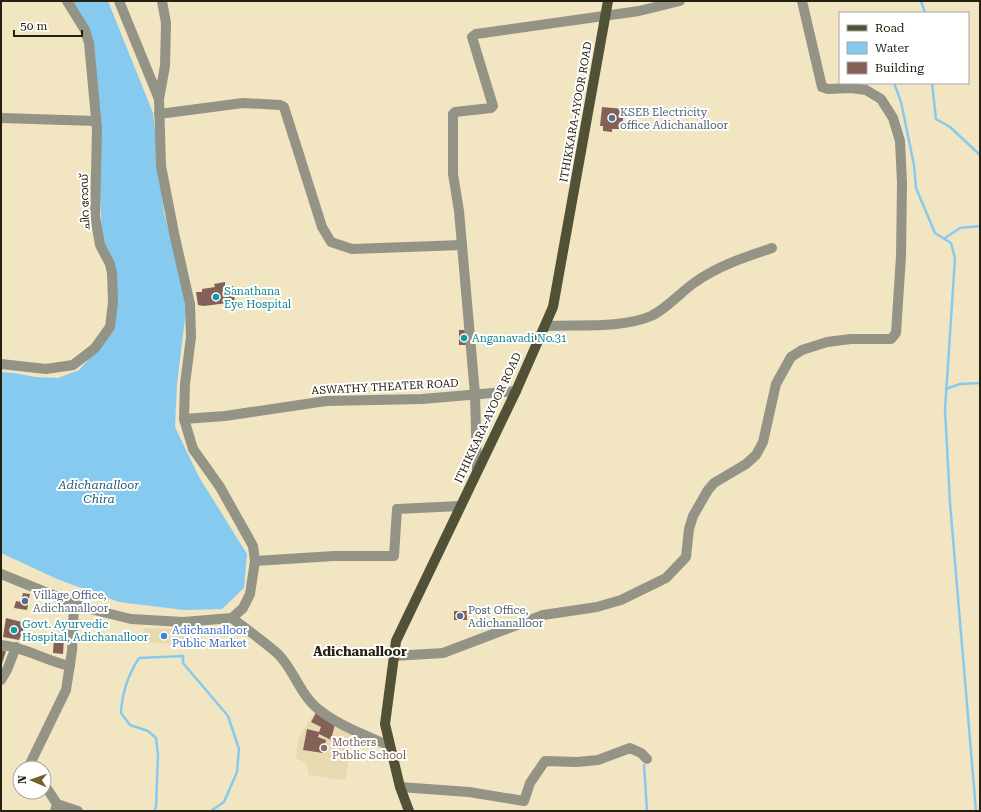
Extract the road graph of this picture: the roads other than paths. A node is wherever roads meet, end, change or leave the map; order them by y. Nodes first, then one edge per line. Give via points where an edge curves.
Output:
1 (67, 1) edge
2 (119, 1) edge
3 (162, 1) edge
4 (608, 1) edge
5 (680, 1) edge
6 (802, 1) edge
7 (606, 14) junction
8 (159, 99) junction
9 (159, 114) junction
10 (1, 118) edge
11 (96, 121) junction
12 (462, 246) junction
13 (772, 248) dead end
14 (545, 326) junction
15 (1, 364) edge
16 (516, 391) junction
17 (475, 394) junction
18 (184, 418) junction
19 (477, 471) junction
20 (460, 506) junction
21 (255, 561) junction
22 (1, 574) edge
23 (74, 604) junction
24 (232, 618) junction
25 (1, 645) edge
26 (16, 647) junction
27 (394, 656) junction
28 (70, 666) junction
29 (1, 680) edge
30 (390, 746) junction
31 (647, 759) dead end
32 (32, 760) edge
33 (400, 787) junction
34 (56, 808) edge
35 (78, 811) edge
36 (408, 811) edge

1 - 11 street, ചിറ റോഡ് via 85,30 89,43
2 - 8 street
3 - 8 street via 166,23 165,66
4 - 7 main road, ITHIKKARA-AYOOR ROAD
5 - 7 street via 639,11
6 - 27 street via 822,87 866,90 881,99 894,118 900,140 902,183 896,333 891,339 827,342 791,356 776,384 763,442 756,455 714,483 708,490 693,516 686,557 666,578 621,600 597,607 543,615 443,653
7 - 12 street via 476,34 472,37 493,106 453,114 453,174
7 - 14 main road, ITHIKKARA-AYOOR ROAD via 553,307
8 - 9 street
9 - 12 street via 243,103 280,105 284,108 322,227 331,242 352,249
9 - 18 street via 162,166 190,304 191,337
10 - 11 street
11 - 15 street, ചിറ റോഡ് via 95,216 100,245 112,274 114,302 110,327 95,348 74,364 46,369
12 - 17 street
13 - 14 street via 743,257 695,282 652,316 612,324
14 - 16 main road, ITHIKKARA-AYOOR ROAD
16 - 17 street, ASWATHY THEATER ROAD
16 - 19 main road, ITHIKKARA-AYOOR ROAD
17 - 18 street, ASWATHY THEATER ROAD via 422,399 326,401 226,416
17 - 19 street
18 - 21 street via 193,449 220,487 248,536 253,546
19 - 20 main road, ITHIKKARA-AYOOR ROAD
20 - 21 street via 397,509 394,556 334,556
20 - 27 main road, ITHIKKARA-AYOOR ROAD via 396,641
21 - 24 street via 250,594 243,608
22 - 23 street
23 - 24 street via 131,619 183,622
23 - 28 street
24 - 30 street via 278,655 321,712
25 - 26 street
26 - 28 street
26 - 29 street
27 - 30 main road, ITHIKKARA-AYOOR ROAD via 385,724
28 - 32 street via 62,701
30 - 33 main road, ITHIKKARA-AYOOR ROAD
31 - 33 street via 630,748 598,760 545,761 530,783 524,801 469,792
33 - 36 main road, ITHIKKARA-AYOOR ROAD
34 - 35 street

